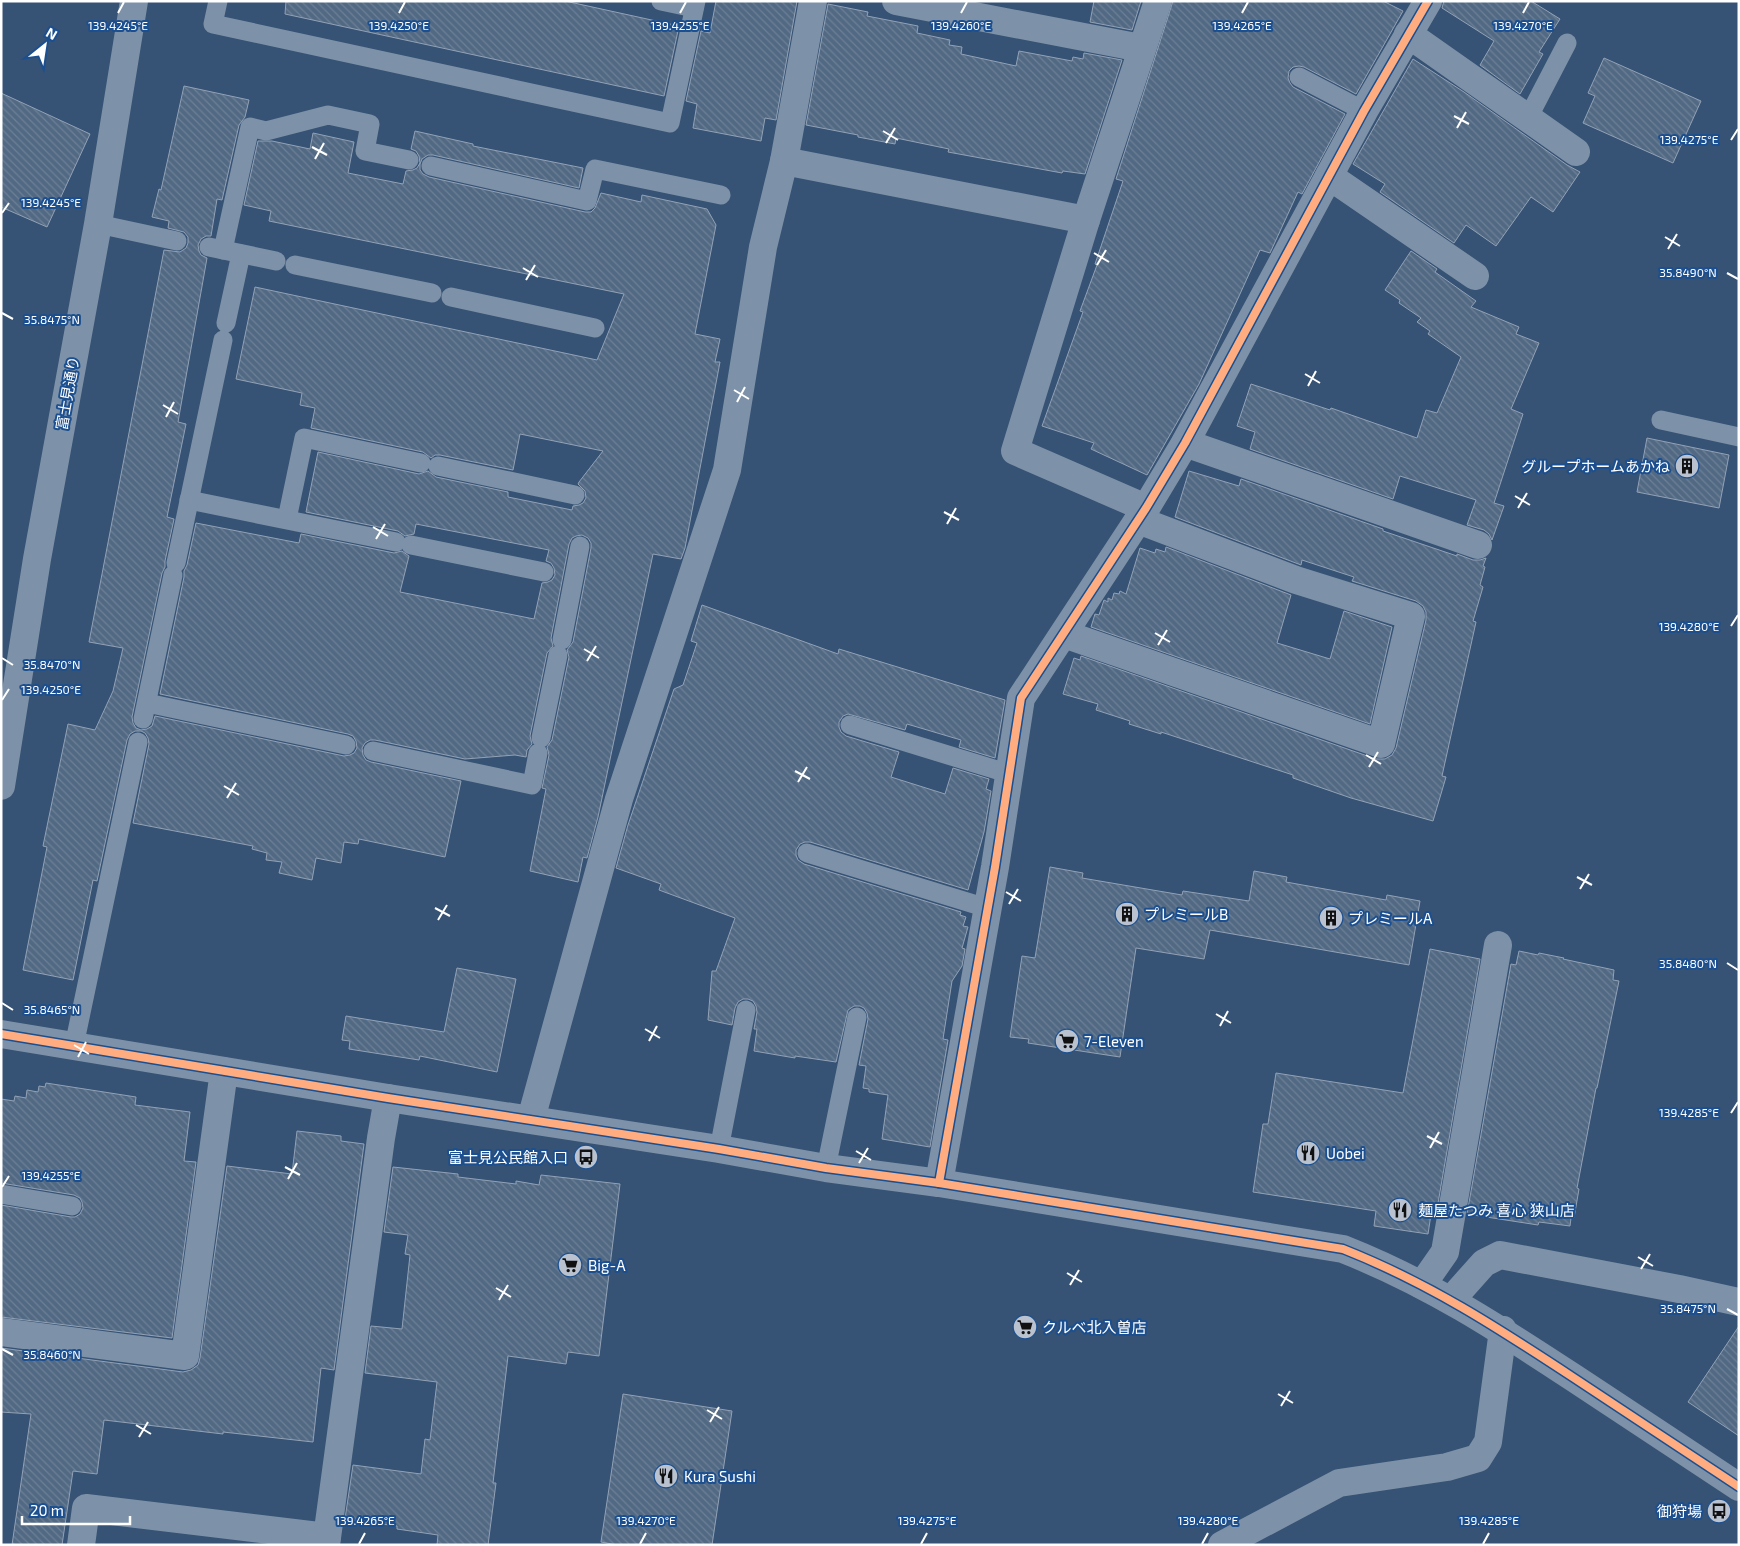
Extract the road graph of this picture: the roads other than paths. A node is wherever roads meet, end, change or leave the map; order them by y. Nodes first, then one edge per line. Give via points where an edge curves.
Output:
1 (134, 1) edge
2 (218, 1) edge
3 (661, 1) edge
4 (813, 1) edge
5 (896, 1) edge
6 (1158, 1) edge
7 (1424, 2) edge
8 (695, 5) edge
9 (1408, 34) junction
10 (1567, 43) dead end
11 (1142, 48) junction
12 (1299, 77) dead end
13 (1364, 111) junction
14 (1528, 118) junction
15 (1576, 152) dead end
16 (409, 160) dead end
17 (784, 161) junction
18 (431, 166) dead end
19 (1329, 176) junction
20 (721, 195) dead end
21 (1086, 220) junction
22 (98, 224) junction
23 (177, 241) dead end
24 (224, 250) junction
25 (276, 261) dead end
26 (295, 265) dead end
27 (1475, 276) dead end
28 (432, 293) dead end
29 (451, 297) dead end
30 (596, 328) dead end
31 (1661, 420) dead end
32 (1739, 437) edge
33 (1185, 444) junction
34 (575, 495) dead end
35 (189, 500) junction
36 (1142, 514) junction
37 (287, 519) junction
38 (1478, 545) dead end
39 (580, 546) dead end
40 (560, 576) junction
41 (1064, 634) junction
42 (850, 725) dead end
43 (138, 742) dead end
44 (346, 745) dead end
45 (373, 751) dead end
46 (1010, 774) junction
47 (1, 786) edge
48 (807, 853) dead end
49 (987, 908) junction
50 (1498, 945) dead end
51 (746, 1010) dead end
52 (857, 1017) dead end
53 (1, 1034) edge
54 (74, 1046) junction
55 (224, 1071) junction
56 (388, 1098) junction
57 (531, 1119) junction
58 (719, 1149) junction
59 (826, 1168) junction
60 (939, 1183) junction
61 (1, 1194) edge
62 (72, 1206) dead end
63 (1422, 1285) junction
64 (1451, 1300) junction
65 (1739, 1302) edge
66 (1503, 1330) junction
67 (1, 1332) edge
68 (1739, 1487) edge
69 (326, 1541) edge
70 (81, 1545) edge
71 (1222, 1545) edge

1 - 22 street, 富士見通り
2 - 8 lane via 213,24 670,123
3 - 8 lane
4 - 17 street
5 - 11 street
6 - 11 street
7 - 9 street
9 - 13 street
9 - 14 street
10 - 14 lane
11 - 21 street
12 - 13 lane
13 - 19 street
14 - 15 street
16 - 24 lane via 365,151 370,124 328,115 266,131 250,127
17 - 21 street
17 - 57 street via 763,247 727,470 619,799
18 - 20 lane via 587,200 595,169
19 - 27 street
19 - 33 street
21 - 36 street via 1015,451
22 - 23 lane
22 - 47 street, 富士見通り via 37,559
24 - 25 lane
24 - 35 lane via 224,332
26 - 28 lane
29 - 30 lane
31 - 32 lane
33 - 36 street
33 - 38 street
34 - 37 lane via 304,438
35 - 37 lane
35 - 44 lane via 145,711
36 - 41 street
36 - 41 street via 1296,580 1411,616 1381,744
37 - 40 lane
39 - 40 lane
40 - 45 lane via 560,647 532,785
41 - 46 street via 1021,698
42 - 46 lane
43 - 54 lane
46 - 49 street
48 - 49 lane
49 - 60 street
50 - 63 street via 1445,1252
51 - 58 lane
52 - 59 lane
53 - 54 street
54 - 55 street
55 - 56 street
55 - 67 street via 185,1356
56 - 57 street
56 - 69 street
57 - 58 street
58 - 59 street
59 - 60 street
60 - 63 street via 1343,1249
61 - 62 lane
63 - 64 street
64 - 65 street via 1484,1264 1500,1255
64 - 66 street
66 - 68 street
66 - 71 street via 1488,1442 1478,1458 1447,1467 1339,1483
69 - 70 street via 86,1508

